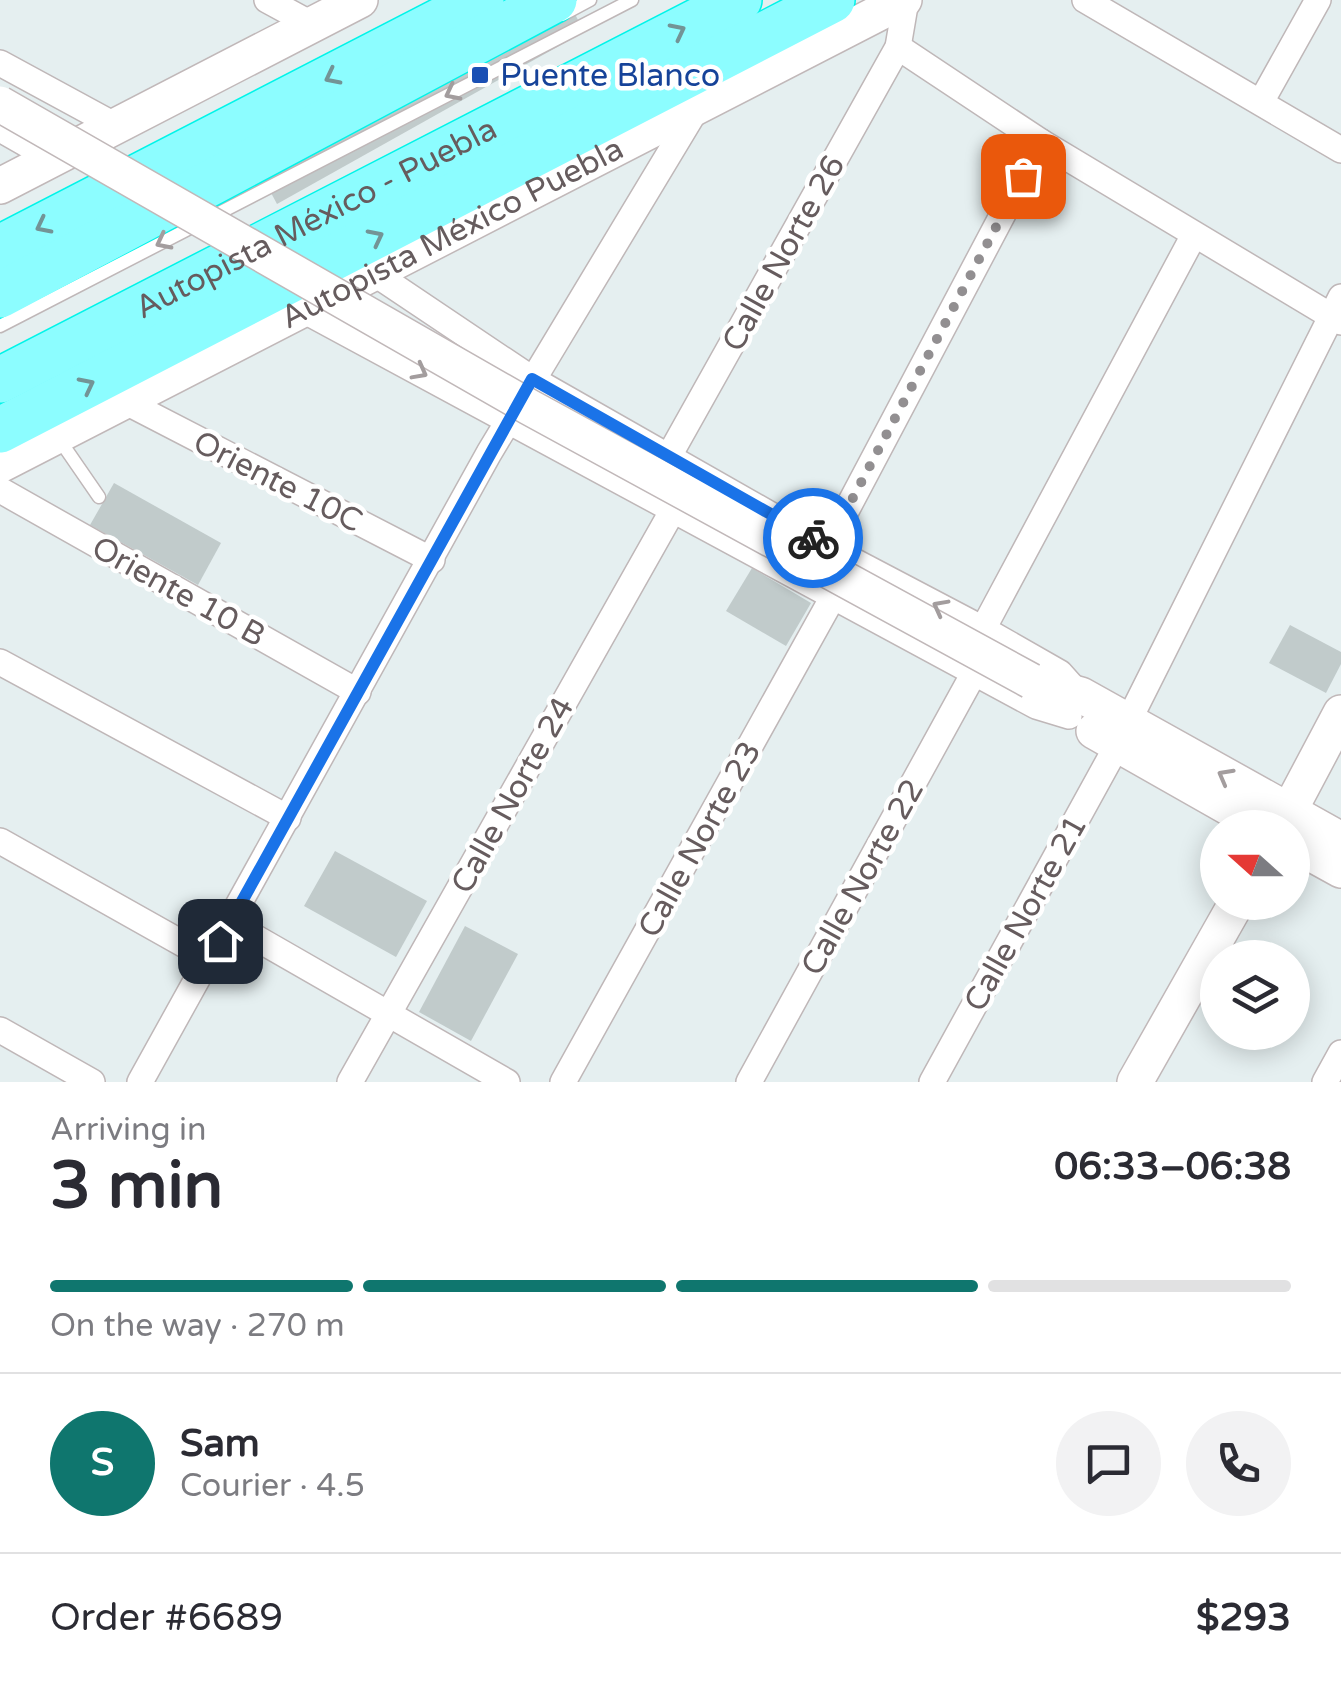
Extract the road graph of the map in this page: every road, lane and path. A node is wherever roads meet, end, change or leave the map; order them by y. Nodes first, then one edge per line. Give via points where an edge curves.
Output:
1 (267, 0) edge
2 (360, 0) edge
3 (481, 0) edge
4 (590, 0) edge
5 (632, 0) edge
6 (739, 0) edge
7 (832, 0) edge
8 (905, 0) edge
9 (1085, 0) edge
10 (1318, 0) edge
11 (543, 18) edge
12 (313, 25) junction
13 (898, 47) junction
14 (727, 58) junction
15 (0, 63) edge
16 (43, 86) junction
17 (1261, 102) junction
18 (0, 104) edge
19 (698, 107) junction
20 (116, 126) junction
21 (0, 129) edge
22 (1041, 142) junction
23 (1341, 150) edge
24 (39, 151) junction
25 (0, 186) edge
26 (1194, 235) junction
27 (0, 248) edge
28 (391, 284) junction
29 (0, 295) edge
30 (0, 306) edge
31 (303, 310) junction
32 (1338, 311) edge
33 (0, 326) edge
34 (359, 340) junction
35 (532, 379) junction
36 (0, 380) edge
37 (124, 402) junction
38 (510, 420) junction
39 (0, 430) edge
40 (58, 436) junction
41 (669, 456) junction
42 (0, 466) edge
43 (0, 490) edge
44 (99, 497) dead end
45 (674, 508) junction
46 (827, 547) junction
47 (432, 560) junction
48 (834, 595) junction
49 (984, 629) junction
50 (0, 662) edge
51 (974, 672) junction
52 (358, 692) junction
53 (1075, 706) junction
54 (1341, 713) edge
55 (1123, 733) junction
56 (1252, 810) edge
57 (1290, 810) edge
58 (288, 818) junction
59 (1310, 833) edge
60 (1341, 840) edge
61 (0, 841) edge
62 (1310, 848) edge
63 (1341, 870) edge
64 (1227, 920) edge
65 (230, 923) junction
66 (210, 959) junction
67 (389, 1013) junction
68 (0, 1030) edge
69 (1341, 1053) edge
70 (92, 1082) edge
71 (140, 1082) edge
72 (350, 1082) edge
73 (507, 1082) edge
74 (563, 1082) edge
75 (750, 1082) edge
76 (932, 1082) edge
77 (1135, 1082) edge
78 (1325, 1082) edge

1 - 12 street
2 - 12 street
3 -> 27 highway
4 - 11 lane
5 -> 33 lane
36 -> 6 highway, Autopista México - Puebla
7 - 14 highway, Autopista México Puebla
8 - 13 street, Calle Norte 26
8 - 19 street, Autopista México Puebla
9 - 17 street
10 - 17 street
11 - 29 highway
11 - 30 lane
12 - 20 street
13 - 22 street
13 - 41 street, Calle Norte 26
14 - 19 street
39 -> 14 highway, Autopista México Puebla
15 - 16 street
16 - 20 street
16 - 24 street
17 - 23 street
18 - 53 street, bridge via 530,407
19 - 28 street, Autopista México Puebla
19 - 35 street
20 - 24 street
21 - 24 street
22 - 26 street
22 - 46 street
24 - 25 street
26 - 32 street
26 - 49 street
28 - 31 street, Autopista México Puebla
28 - 34 street via 371,306
28 - 35 street
31 - 34 street
31 - 37 street, Autopista México Puebla
32 - 55 street
34 -> 38 street
35 - 38 street
35 - 41 street
37 - 40 street, Autopista México Puebla
37 - 47 street, Oriente 10C
38 - 45 street
38 - 47 street
40 - 42 street, Autopista México Puebla
40 - 44 lane
41 - 45 street
41 - 46 street
43 - 52 street, Oriente 10 B
45 - 48 street
45 - 67 street, Calle Norte 24
49 -> 46 street
47 - 52 street
48 - 51 street
48 - 74 street, Calle Norte 23
49 - 53 street via 1060,673
50 - 58 street
51 - 53 street via 1036,706
51 - 75 street, Calle Norte 22
52 - 58 street
53 - 55 street
54 - 57 street
55 - 56 street
55 - 76 street, Calle Norte 21
58 - 65 street
59 - 60 street
61 - 66 street
62 - 63 street
64 - 77 street
65 - 66 street
65 - 67 street
66 - 71 street
67 - 72 street, Calle Norte 24
67 - 73 street
68 - 70 street
69 - 78 street

